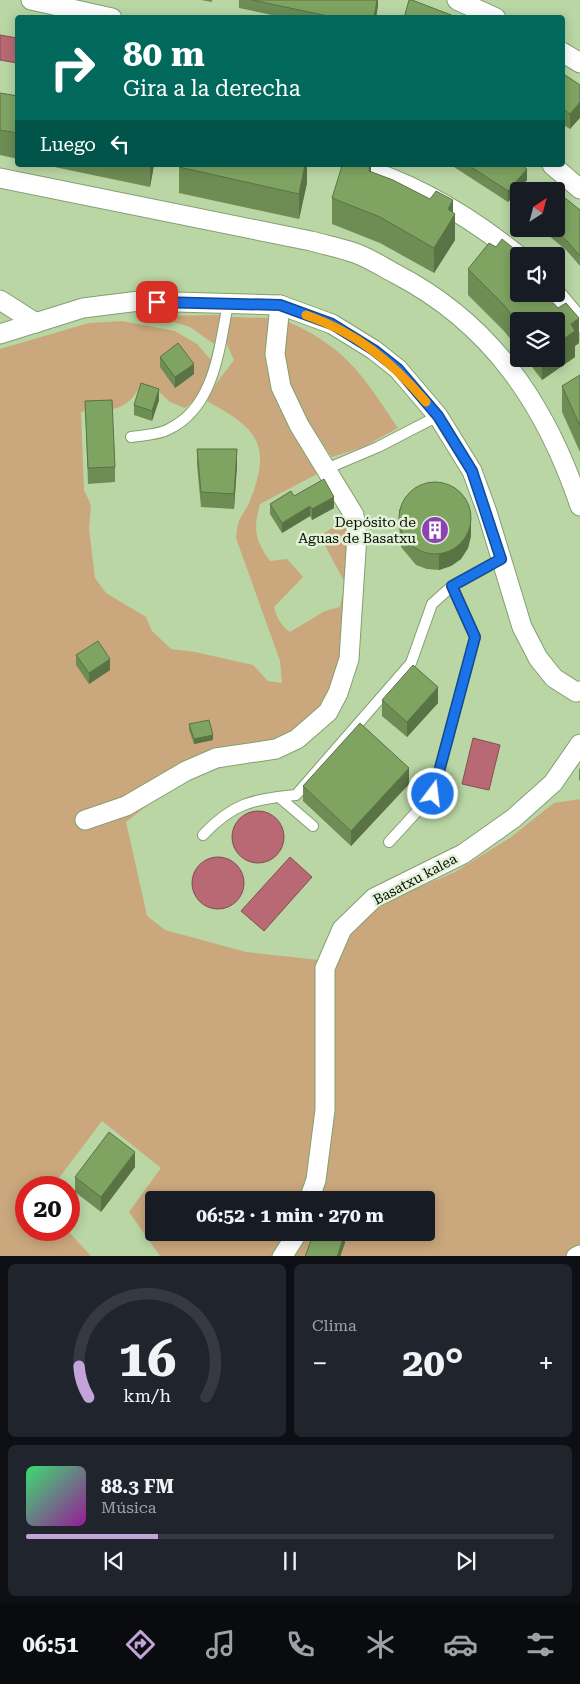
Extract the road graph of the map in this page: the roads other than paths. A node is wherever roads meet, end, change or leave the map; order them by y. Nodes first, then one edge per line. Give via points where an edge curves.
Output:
1 (31, 0) edge
2 (456, 0) edge
3 (98, 15) edge
4 (489, 15) edge
5 (565, 54) edge
6 (580, 63) edge
7 (356, 167) edge
8 (554, 167) edge
9 (0, 178) edge
10 (580, 190) edge
11 (510, 249) edge
12 (0, 300) edge
13 (563, 302) edge
14 (228, 304) junction
15 (280, 305) junction
16 (36, 323) junction
17 (580, 323) edge
18 (0, 334) edge
19 (438, 416) junction
20 (131, 437) dead end
21 (326, 469) junction
22 (580, 506) edge
23 (501, 559) junction
24 (448, 589) junction
25 (579, 697) edge
26 (580, 744) edge
27 (279, 797) junction
28 (84, 820) dead end
29 (313, 826) dead end
30 (203, 835) dead end
31 (389, 842) dead end
32 (312, 1191) edge
33 (292, 1241) edge
34 (580, 1255) edge
35 (282, 1256) edge
36 (576, 1256) edge

1 - 3 street
2 - 4 street
5 - 6 street
7 - 11 street via 418,190 459,212
8 - 10 street
9 - 22 street via 311,241 357,253 424,288 466,320 502,356 535,404 571,479
12 - 16 street
13 - 17 street
14 - 15 street
14 - 16 street via 139,301 83,308
14 - 20 lane via 215,371 196,408 169,430
15 - 19 street via 332,324 374,350 398,369
15 - 21 street via 274,354 281,387 299,425
16 - 18 street
19 - 21 lane
19 - 23 street via 472,471
21 - 28 street via 354,515 357,535 349,659 328,712 298,739 276,749 216,758 186,771 126,806
23 - 24 lane
23 - 25 street via 522,627 538,658 554,678
24 - 27 lane via 432,604 410,663 296,795
24 - 31 lane via 475,637 433,794
26 - 32 street, Basatxu kalea via 553,783 514,818 463,854 374,898 342,929 325,968 325,1110
27 - 29 lane
27 - 30 lane via 261,798 234,808
33 - 35 street
34 - 36 street

